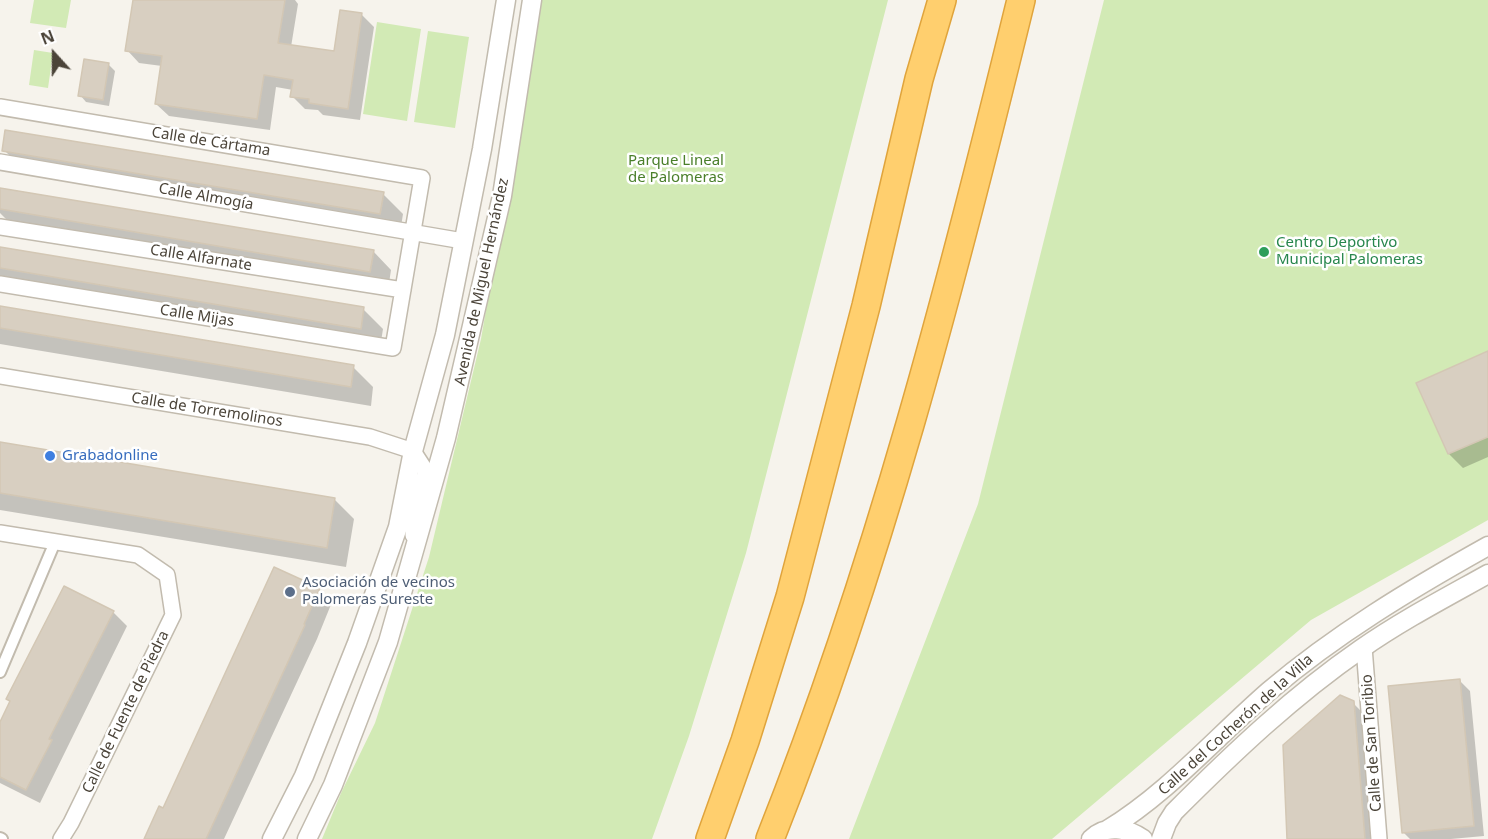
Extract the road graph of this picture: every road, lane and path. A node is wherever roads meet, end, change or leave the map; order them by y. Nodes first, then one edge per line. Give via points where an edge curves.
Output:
1 (506, 0) edge
2 (532, 0) edge
3 (942, 0) edge
4 (1021, 0) edge
5 (0, 107) edge
6 (0, 162) edge
7 (0, 227) edge
8 (413, 232) junction
9 (463, 241) junction
10 (0, 284) edge
11 (403, 290) junction
12 (0, 376) edge
13 (413, 451) junction
14 (0, 533) edge
15 (55, 542) junction
16 (1488, 546) edge
17 (412, 560) junction
18 (1488, 574) edge
19 (1364, 647) junction
20 (0, 672) edge
21 (1099, 834) edge
22 (61, 839) edge
23 (272, 839) edge
24 (307, 839) edge
25 (710, 839) edge
26 (770, 839) edge
27 (1143, 839) edge
28 (1161, 839) edge
29 (1379, 839) edge

1 - 9 street, Avenida de Miguel Hernández
2 - 17 street, Avenida de Miguel Hernández via 502,196 446,438
3 - 25 highway via 919,80 867,306 789,597
4 - 26 highway via 915,407 799,767
5 - 8 street, Calle de Cártama via 422,178
6 - 8 street, Calle Almogía
7 - 11 street, Calle Alfarnate
8 - 9 street, Calle Almogía
8 - 11 street
9 - 13 street, Avenida de Miguel Hernández via 445,335
10 - 11 street, Calle Mijas via 393,348
12 - 13 street, Calle de Torremolinos via 370,436
13 - 17 street, Avenida de Miguel Hernández via 426,471 415,508
13 - 23 street, Avenida de Miguel Hernández via 398,527 357,643 304,776
14 - 15 street, Calle de Fuente de Piedra
15 - 20 street
15 - 22 street, Calle de Fuente de Piedra via 138,555 167,575 173,615
16 - 21 street, Calle del Cocherón de la Villa via 1334,639 1269,691 1144,806
17 - 24 street, Avenida de Miguel Hernández via 388,642 333,785
18 - 19 street, Calle del Cocherón de la Villa
19 - 28 street, Calle del Cocherón de la Villa via 1296,699 1196,790 1170,817
19 - 29 street, Calle de San Toribio
21 - 27 street via 1126,830

